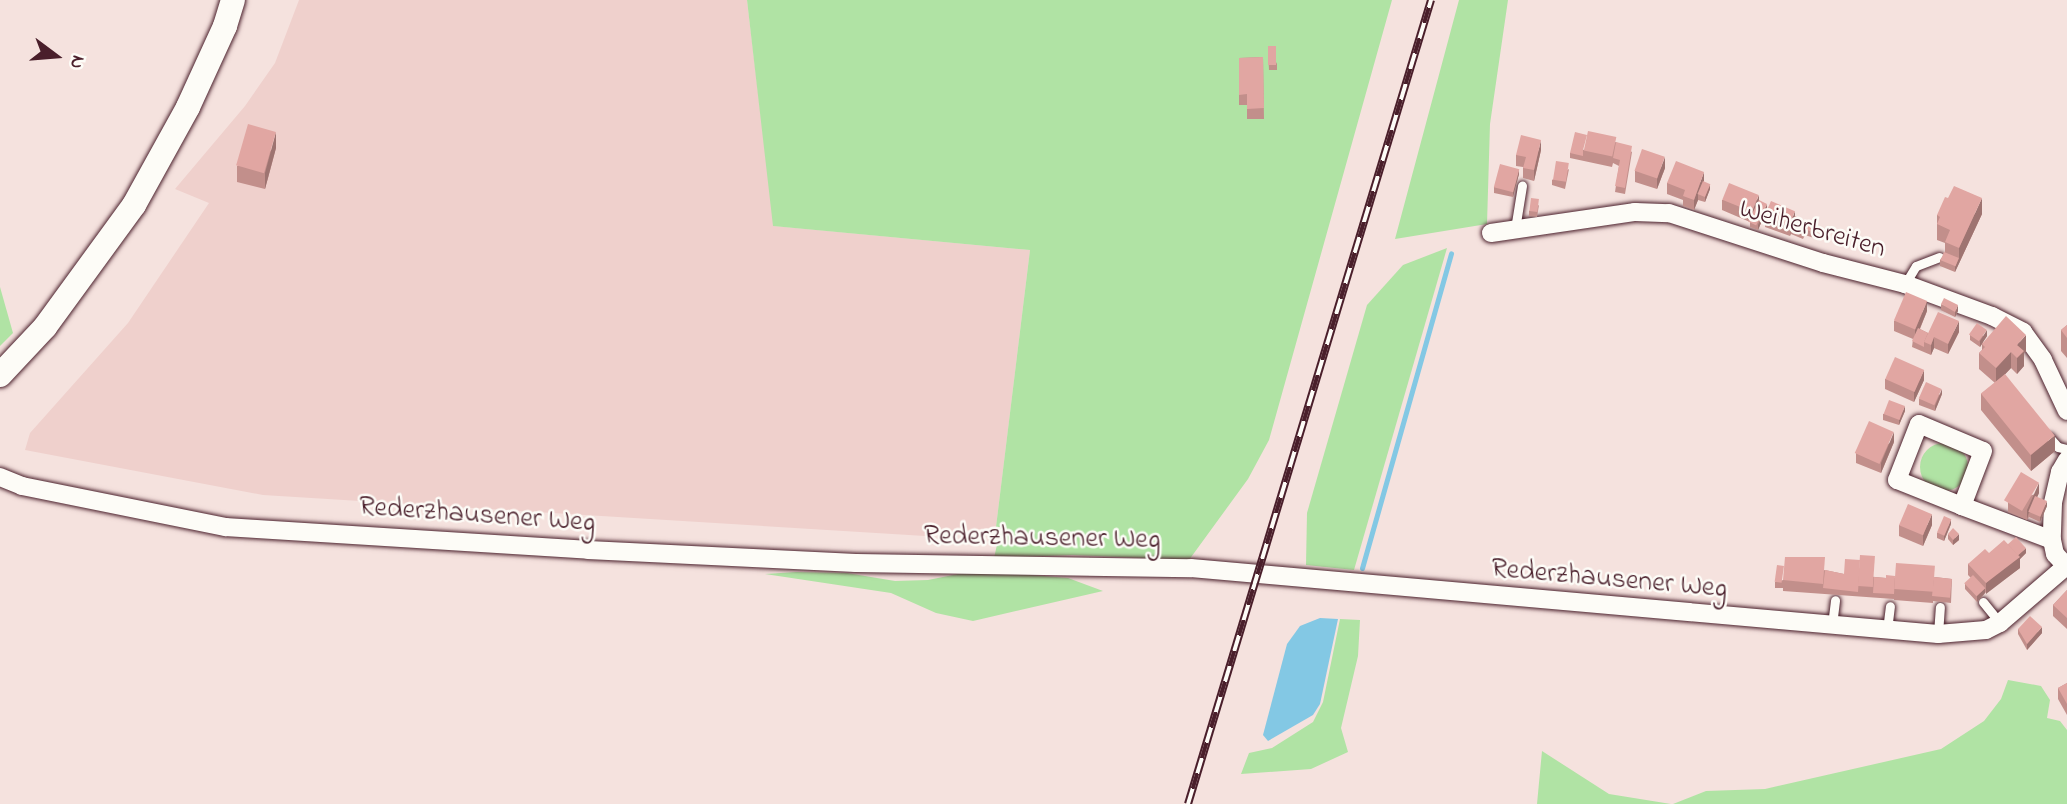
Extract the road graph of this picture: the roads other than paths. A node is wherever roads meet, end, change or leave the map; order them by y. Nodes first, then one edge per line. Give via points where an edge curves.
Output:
1 (233, 0) edge
2 (1522, 186) dead end
3 (1515, 229) junction
4 (1491, 233) dead end
5 (1939, 257) edge
6 (1905, 284) junction
7 (0, 375) edge
8 (2067, 411) edge
9 (2043, 429) edge
10 (2067, 449) edge
11 (2067, 460) edge
12 (0, 477) edge
13 (1962, 506) junction
14 (2052, 540) junction
15 (2066, 567) edge
16 (1835, 600) dead end
17 (1983, 602) dead end
18 (1890, 606) dead end
19 (1940, 607) dead end
20 (2000, 623) junction
21 (1832, 625) junction
22 (1887, 630) junction
23 (1938, 634) junction

1 - 7 main road via 188,107 134,205 45,327
2 - 3 lane
3 - 4 street, Weiherbreiten
3 - 6 street, Weiherbreiten via 1635,212 1668,214
5 - 6 lane via 1916,266
6 - 8 street, Weiherbreiten via 2023,332 2043,360
9 - 10 lane via 2058,447
11 - 14 street via 2053,503
12 - 21 street, Rederzhausener Weg via 22,486 226,527 842,562 1191,568
13 - 13 street via 1897,480 1919,425 1983,451
13 - 14 street
14 - 15 street
15 - 20 street, Rederzhausener Weg
16 - 21 lane
17 - 20 lane
18 - 22 lane
19 - 23 lane
20 - 23 street, Rederzhausener Weg via 1986,630
21 - 22 street, Rederzhausener Weg
22 - 23 street, Rederzhausener Weg

